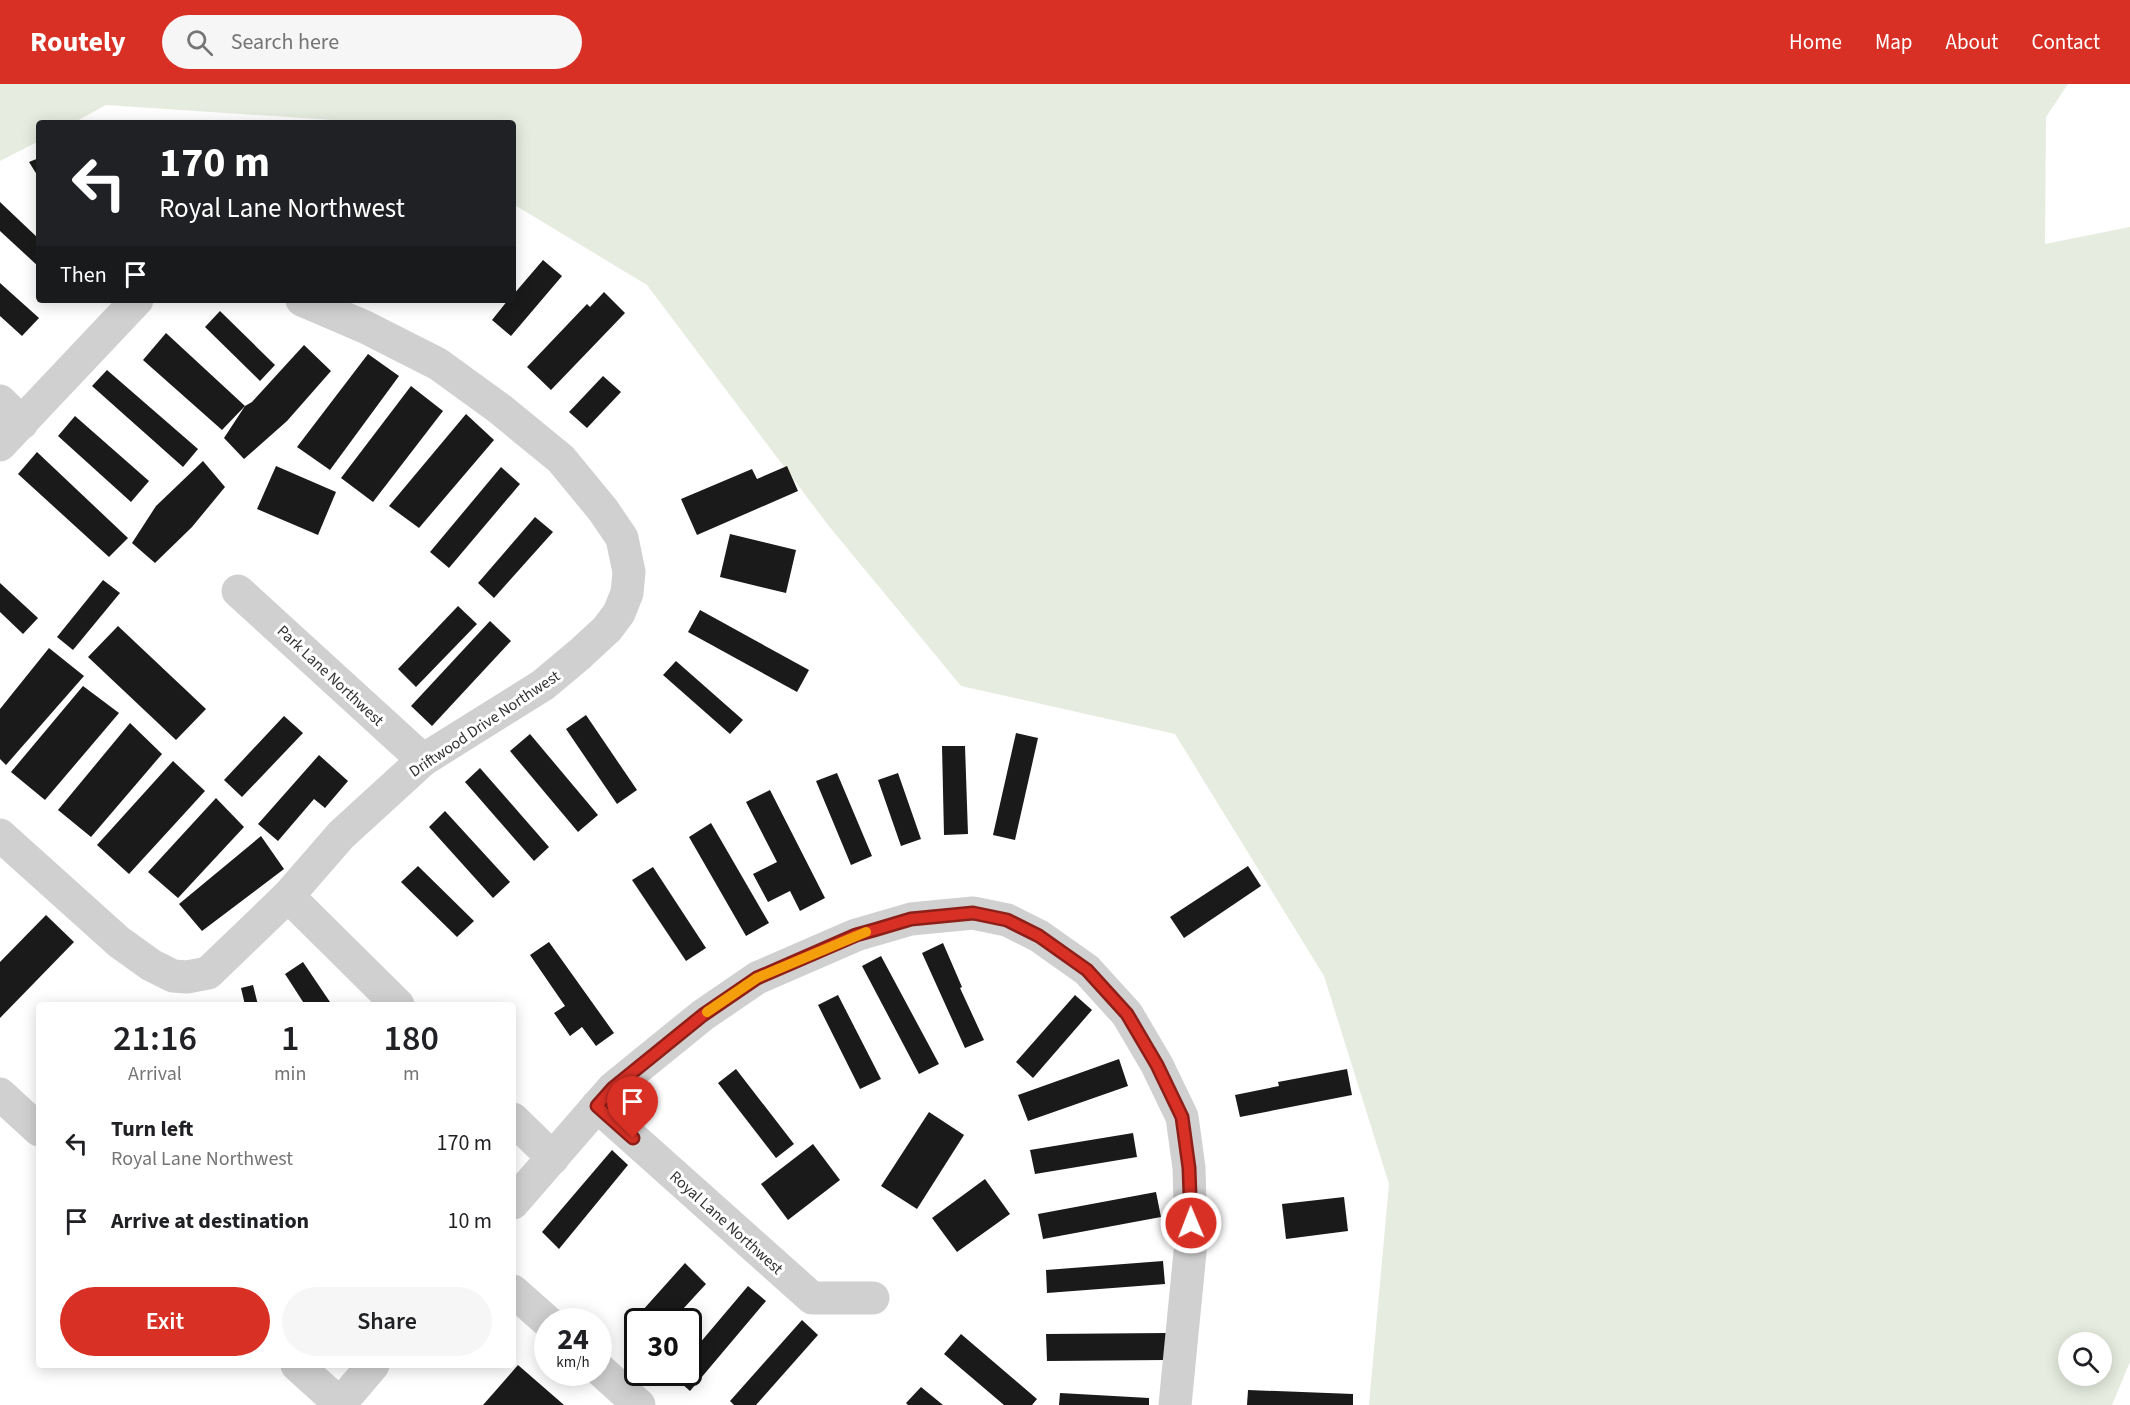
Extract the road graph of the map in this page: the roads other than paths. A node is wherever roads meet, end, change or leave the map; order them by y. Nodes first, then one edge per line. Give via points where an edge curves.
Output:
1 (134, 303) edge
2 (309, 303) edge
3 (7, 423) edge
4 (238, 591) dead end
5 (423, 760) junction
6 (0, 835) edge
7 (288, 896) junction
8 (395, 1002) edge
9 (0, 1094) edge
10 (597, 1106) junction
11 (516, 1122) edge
12 (36, 1127) edge
13 (553, 1158) junction
14 (516, 1200) edge
15 (516, 1294) edge
16 (873, 1298) dead end
17 (534, 1310) edge
18 (300, 1368) edge
19 (370, 1368) edge
20 (612, 1381) edge
21 (340, 1404) edge
22 (639, 1405) edge
23 (1175, 1405) edge

1 - 3 street
2 - 5 street, Driftwood Drive Northwest via 438,364 500,409 561,459 622,538 629,572 627,593 607,628 543,686
4 - 5 street, Park Lane Northwest
5 - 7 street, Driftwood Drive Northwest via 341,835
6 - 7 street, Driftwood Drive Northwest via 118,942 173,976 208,974
7 - 8 street
9 - 12 street
10 - 13 street
10 - 16 street, Royal Lane Northwest via 812,1298
10 - 23 street via 613,1088 703,1015 757,978 856,935 911,919 973,913 1007,920 1039,936 1087,970 1127,1014 1182,1117 1189,1168 1191,1242
11 - 13 street
13 - 14 street
15 - 17 street
18 - 21 street
19 - 21 street
20 - 22 street

